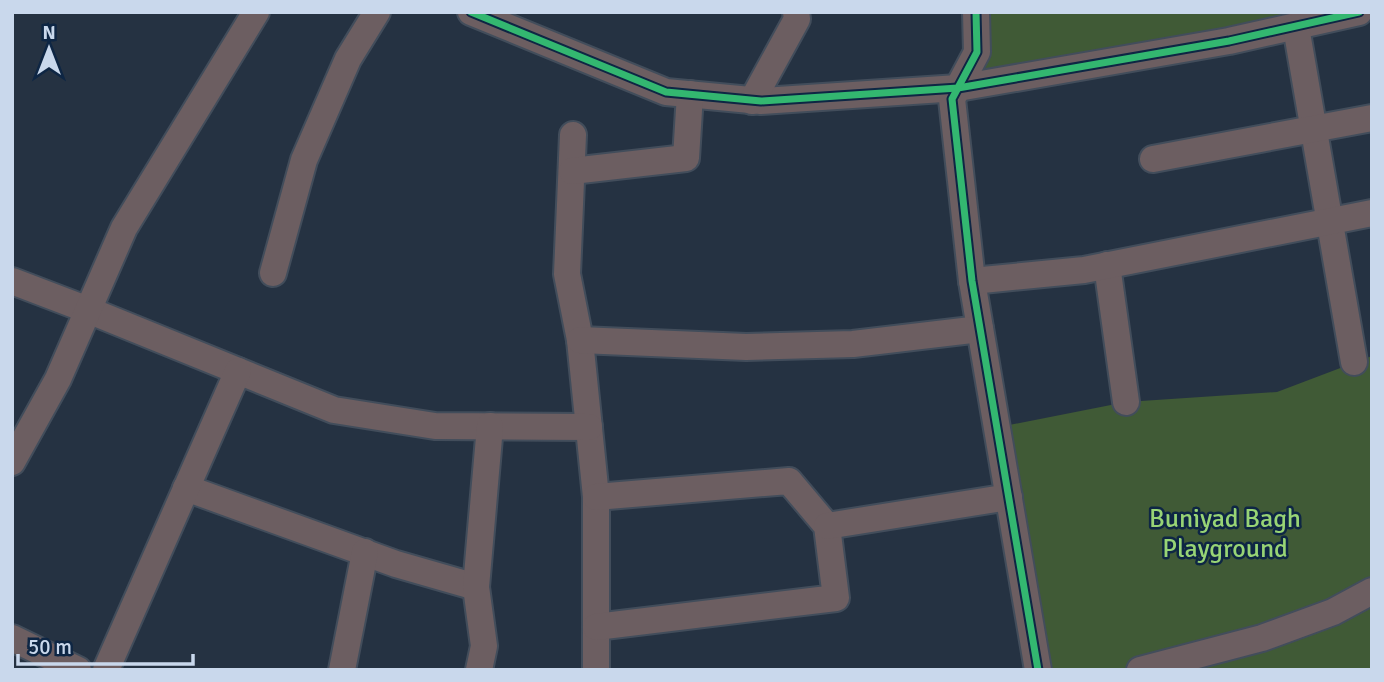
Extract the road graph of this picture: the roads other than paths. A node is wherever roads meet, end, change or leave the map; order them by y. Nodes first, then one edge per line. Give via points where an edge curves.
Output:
1 (256, 12) edge
2 (377, 12) edge
3 (471, 12) edge
4 (796, 12) edge
5 (975, 12) edge
6 (1359, 12) edge
7 (1296, 26) junction
8 (958, 88) junction
9 (690, 94) junction
10 (752, 100) junction
11 (1372, 118) edge
12 (1314, 129) junction
13 (573, 135) dead end
14 (1153, 159) dead end
15 (572, 172) junction
16 (1372, 214) edge
17 (1330, 221) junction
18 (1107, 265) junction
19 (273, 273) dead end
20 (12, 281) edge
21 (972, 281) junction
22 (89, 310) junction
23 (980, 330) junction
24 (580, 340) junction
25 (1354, 362) dead end
26 (238, 371) junction
27 (1126, 402) dead end
28 (490, 426) junction
29 (589, 427) junction
30 (12, 462) edge
31 (187, 488) junction
32 (596, 497) junction
33 (1009, 497) junction
34 (827, 526) junction
35 (365, 552) junction
36 (476, 587) junction
37 (1372, 591) edge
38 (596, 627) junction
39 (12, 638) edge
40 (64, 667) edge
41 (106, 670) edge
42 (342, 670) edge
43 (480, 670) edge
44 (596, 670) edge
45 (1038, 670) edge
46 (1140, 670) edge

1 - 22 street via 124,228
2 - 19 street via 348,59 304,160
3 - 9 street via 666,92
4 - 10 street via 797,19
5 - 8 street via 977,52
6 - 7 street
7 - 8 street
7 - 12 street
8 - 10 street
8 - 21 street via 952,99
9 - 10 street
9 - 15 street via 686,158
11 - 12 street
12 - 14 street
12 - 17 street
13 - 15 street
15 - 24 street via 567,274
16 - 17 street
17 - 18 street
17 - 25 street
18 - 21 street
18 - 27 street
20 - 22 street
21 - 23 street
22 - 26 street
22 - 30 street via 58,379
23 - 24 street via 840,345
23 - 33 street
24 - 29 street
26 - 28 street via 334,411 435,426
26 - 31 street
28 - 29 street
28 - 36 street
29 - 32 street
31 - 35 street
31 - 41 street
32 - 34 street via 789,481
32 - 38 street
33 - 34 street
33 - 45 street
34 - 38 street via 836,598
35 - 36 street
35 - 42 street
36 - 43 street via 484,646
37 - 46 street via 1333,612 1262,638
38 - 44 street
39 - 40 street

